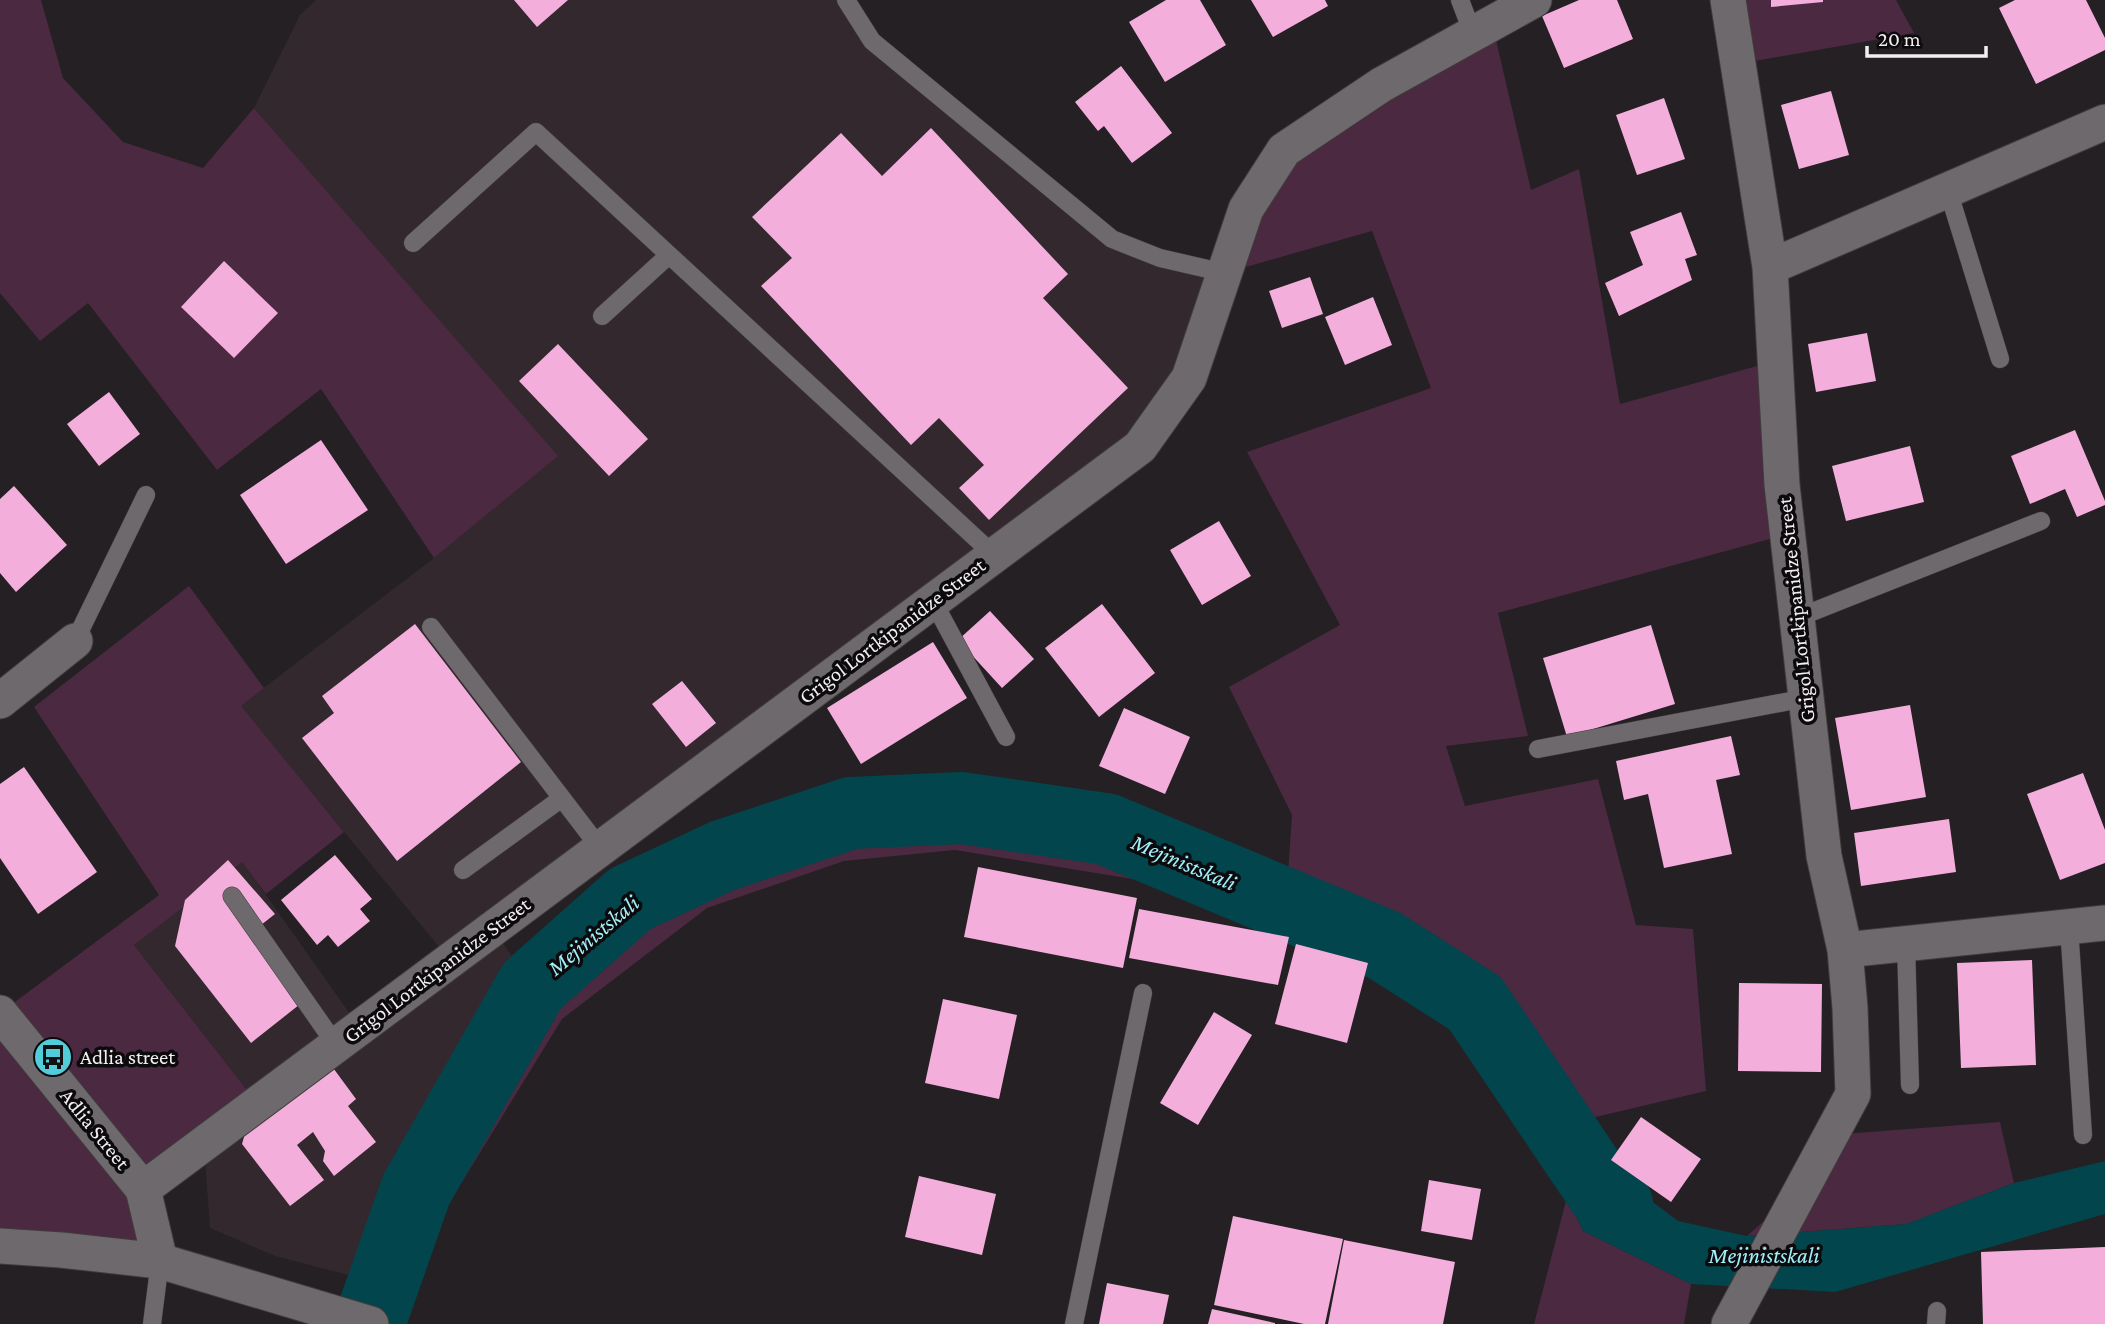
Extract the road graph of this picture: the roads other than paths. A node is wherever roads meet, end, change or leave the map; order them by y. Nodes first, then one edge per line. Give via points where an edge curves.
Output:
1 (846, 0) edge
2 (1460, 0) edge
3 (1534, 0) edge
4 (1728, 0) edge
5 (1473, 34) junction
6 (2105, 122) edge
7 (1948, 190) junction
8 (413, 243) dead end
9 (669, 255) junction
10 (1770, 267) junction
11 (1225, 273) junction
12 (602, 316) dead end
13 (2000, 359) dead end
14 (146, 495) dead end
15 (2041, 521) dead end
16 (994, 555) junction
17 (933, 600) junction
18 (1797, 618) junction
19 (431, 627) dead end
20 (75, 641) joint
21 (1806, 698) junction
22 (0, 701) edge
23 (1006, 737) dead end
24 (1538, 749) dead end
25 (562, 798) junction
26 (600, 848) junction
27 (463, 870) dead end
28 (232, 896) dead end
29 (2105, 923) edge
30 (2069, 927) junction
31 (1906, 944) junction
32 (1845, 950) junction
33 (1143, 993) dead end
34 (0, 1013) edge
35 (336, 1045) junction
36 (1910, 1085) dead end
37 (2083, 1135) dead end
38 (143, 1189) junction
39 (0, 1246) edge
40 (160, 1261) junction
41 (152, 1324) edge
42 (371, 1324) edge
43 (1074, 1324) edge
44 (1729, 1324) edge

1 - 11 lane via 872,41 1112,239
2 - 5 lane
3 - 5 street, Grigol Lortkipanidze Street
4 - 10 street, Grigol Lortkipanidze Street
5 - 11 street, Grigol Lortkipanidze Street via 1381,85 1284,150 1246,209
6 - 7 street
7 - 10 street
7 - 13 lane
8 - 9 lane via 536,132
9 - 12 lane
9 - 16 lane
10 - 18 street, Grigol Lortkipanidze Street via 1782,485
11 - 16 street, Grigol Lortkipanidze Street via 1189,378 1140,447
14 - 20 lane
15 - 18 lane
16 - 17 street, Grigol Lortkipanidze Street
17 - 23 lane
17 - 26 street, Grigol Lortkipanidze Street
18 - 21 street, Grigol Lortkipanidze Street
19 - 25 lane
20 - 22 street
21 - 24 lane
21 - 32 street, Grigol Lortkipanidze Street via 1824,856
25 - 26 lane
25 - 27 lane
26 - 35 street, Grigol Lortkipanidze Street
28 - 35 lane
29 - 30 street
30 - 31 street
30 - 37 lane
31 - 32 street
31 - 36 lane
32 - 44 street, Grigol Lortkipanidze Street via 1853,1094
33 - 43 lane
34 - 38 street, Adlia Street
35 - 38 street, Grigol Lortkipanidze Street
38 - 40 street, Adlia Street
39 - 40 street
40 - 41 lane
40 - 42 street

